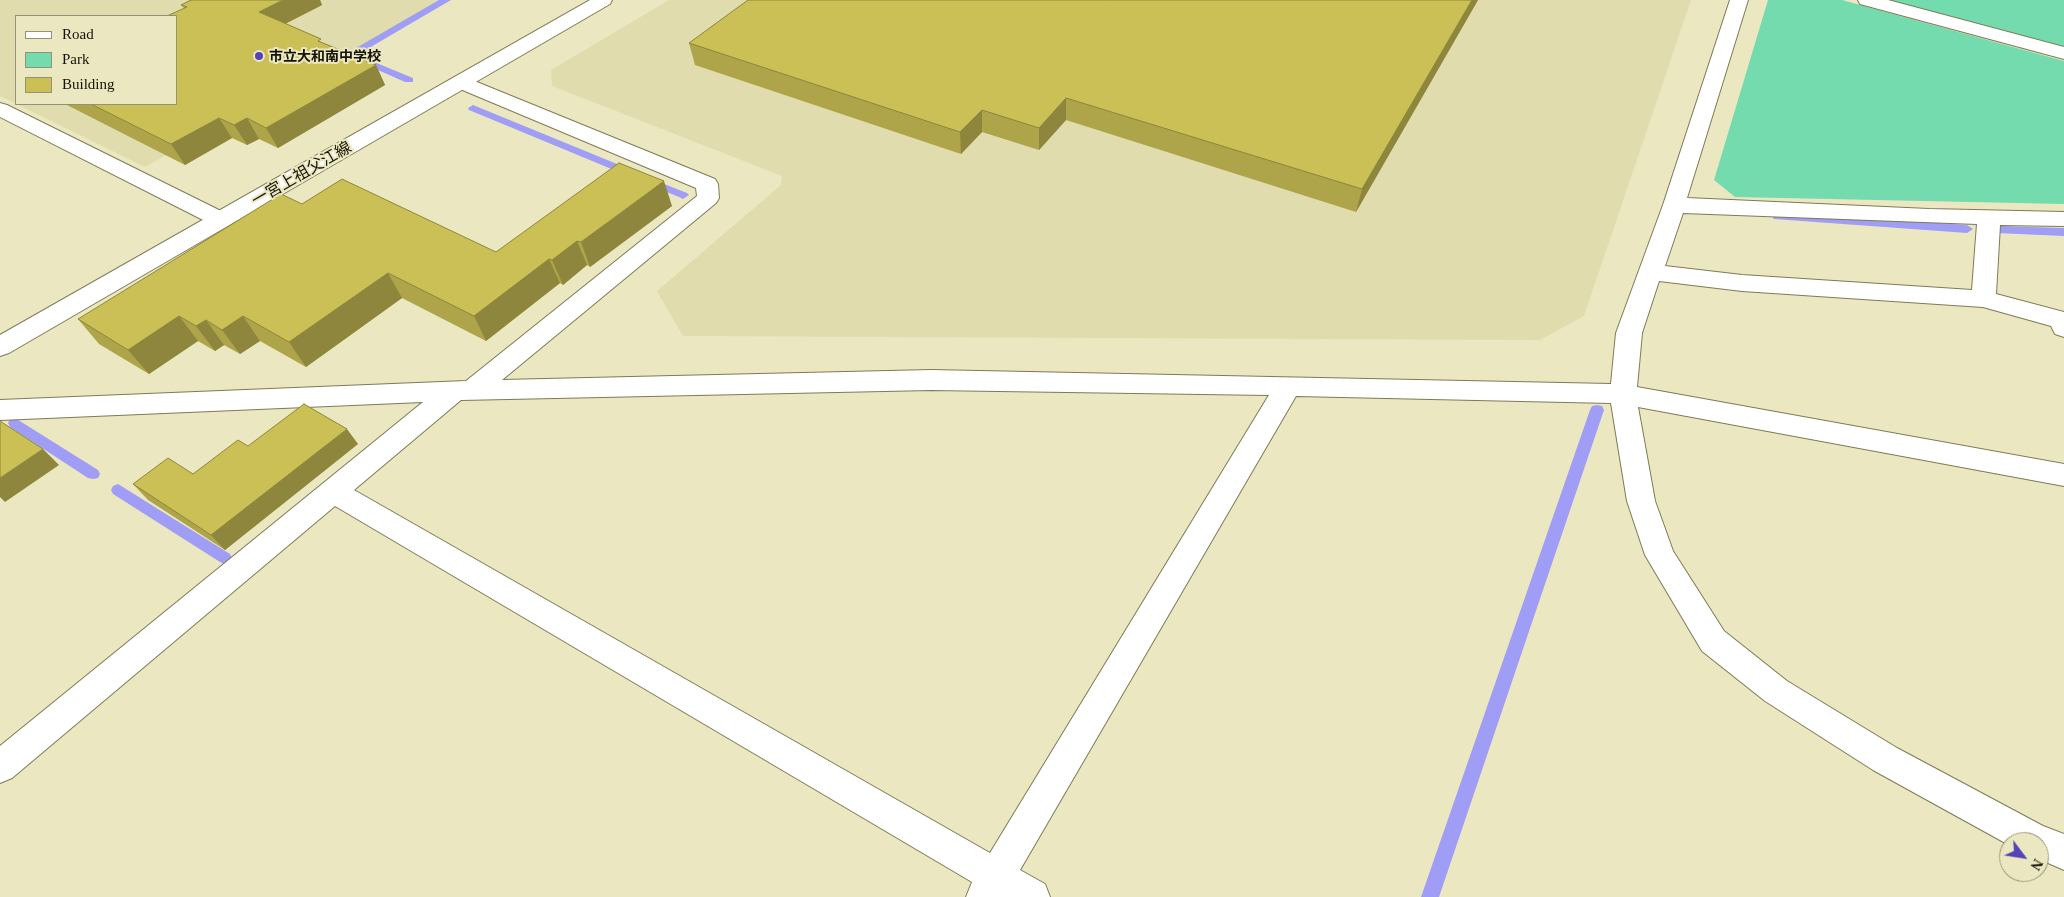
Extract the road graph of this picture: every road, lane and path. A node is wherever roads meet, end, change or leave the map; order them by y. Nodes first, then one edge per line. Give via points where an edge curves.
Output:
1 (603, 0) edge
2 (1739, 0) edge
3 (1867, 0) edge
4 (2064, 53) edge
5 (460, 82) junction
6 (0, 108) edge
7 (1674, 205) junction
8 (1989, 217) junction
9 (2064, 219) edge
10 (221, 220) junction
11 (1651, 272) junction
12 (1983, 299) junction
13 (2064, 328) edge
14 (0, 347) edge
15 (1288, 386) junction
16 (463, 390) junction
17 (1624, 394) junction
18 (0, 410) edge
19 (2064, 475) edge
20 (332, 491) junction
21 (0, 767) edge
22 (2064, 852) edge
23 (990, 886) edge
24 (1032, 897) edge

1 - 5 street, 一宮上祖父江線
2 - 7 street
3 - 4 street
5 - 10 street, 一宮上祖父江線
5 - 16 street via 707,184 708,198
6 - 10 street
7 - 8 street
7 - 11 street
8 - 9 street
8 - 12 street
10 - 14 street, 一宮上祖父江線
11 - 12 street via 1742,283
11 - 17 street via 1629,334
12 - 13 street via 2061,320
15 - 16 street via 931,380
15 - 17 street
15 - 23 street
16 - 18 street
16 - 20 street
17 - 19 street
17 - 22 street via 1641,501 1660,555 1713,641 1776,691 1877,754 2031,838
20 - 21 street
20 - 23 street
23 - 24 street

